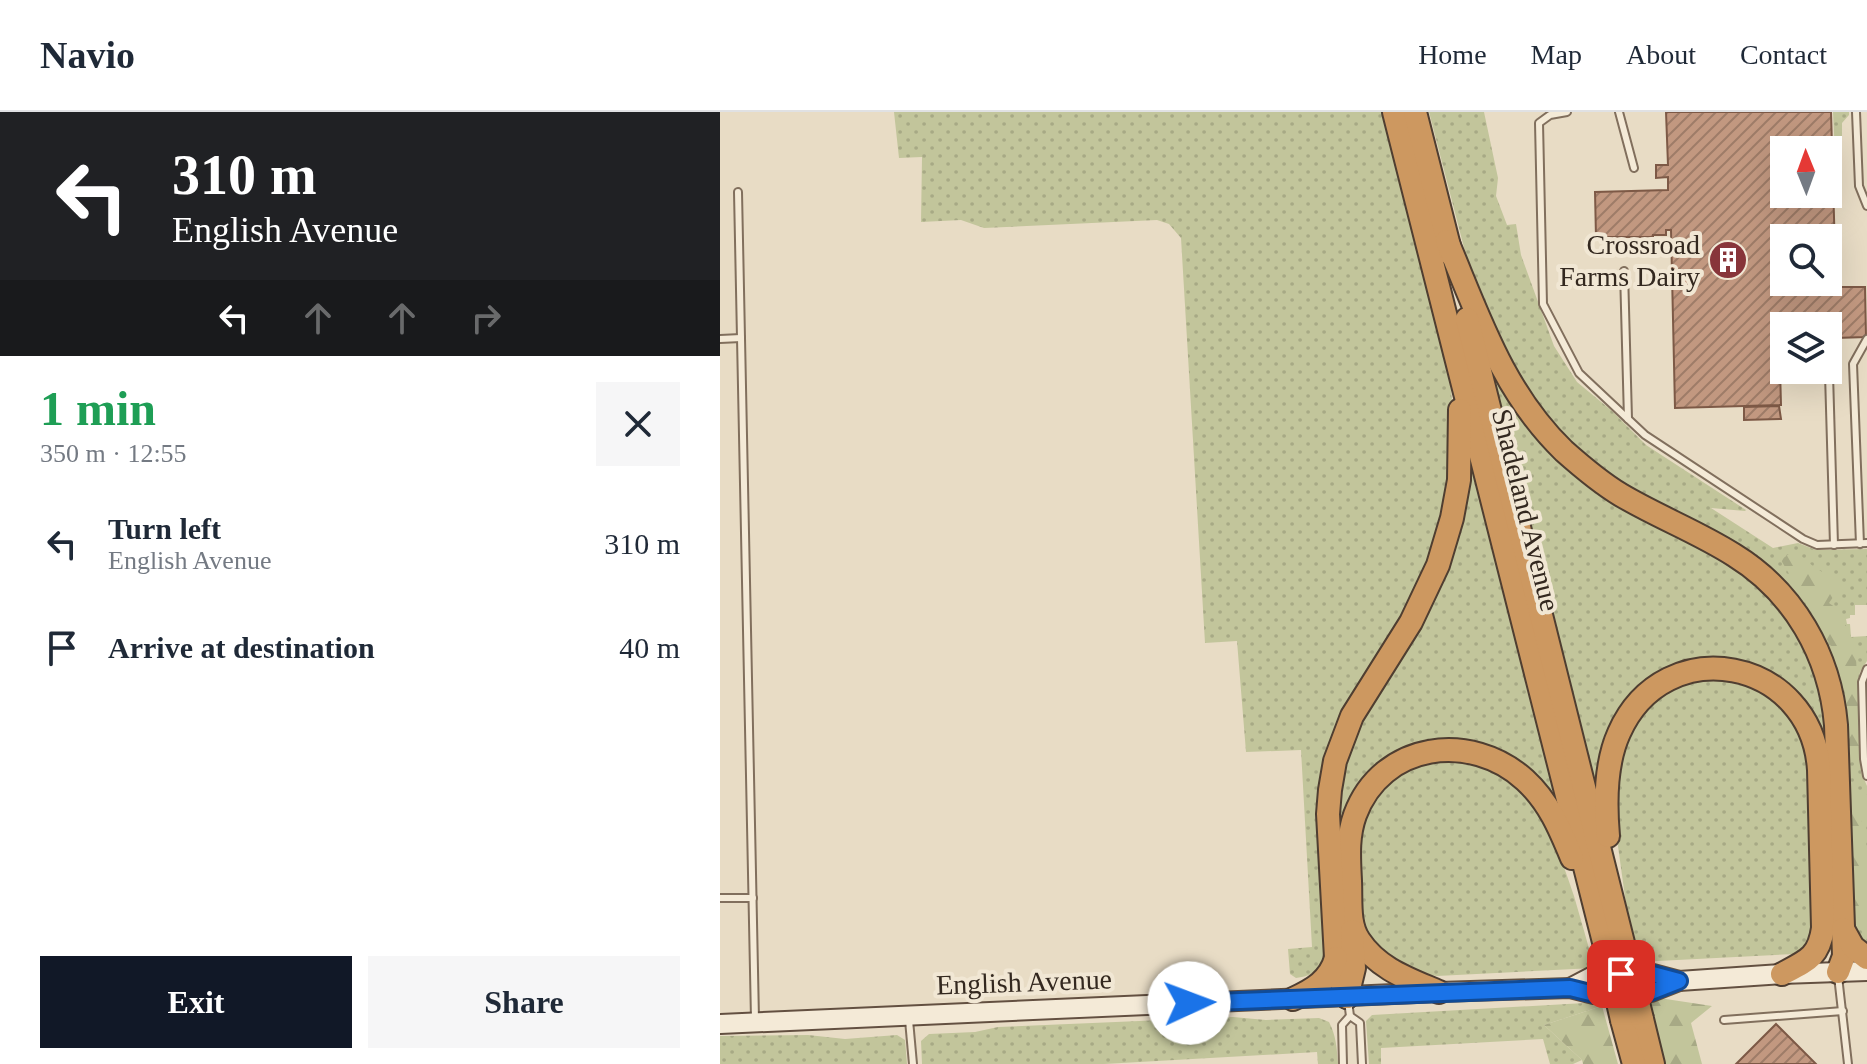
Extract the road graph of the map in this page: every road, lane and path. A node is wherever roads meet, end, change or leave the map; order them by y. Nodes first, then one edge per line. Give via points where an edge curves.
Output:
1 (1394, 112) edge
2 (1415, 112) edge
3 (1567, 112) edge
4 (1619, 112) edge
5 (1856, 112) edge
6 (1546, 114) edge
7 (1634, 168) dead end
8 (738, 192) dead end
9 (1867, 206) edge
10 (1447, 241) junction
11 (1624, 271) dead end
12 (741, 338) junction
13 (720, 339) edge
14 (1867, 339) edge
15 (1462, 381) junction
16 (1829, 384) edge
17 (1628, 419) junction
18 (1863, 544) edge
19 (1834, 545) junction
20 (1867, 669) edge
21 (1867, 776) edge
22 (720, 898) edge
23 (753, 898) junction
24 (1614, 905) junction
25 (1600, 922) junction
26 (1832, 926) junction
27 (1352, 928) junction
28 (1614, 946) junction
29 (1336, 958) junction
30 (1867, 958) edge
31 (1867, 971) edge
32 (1838, 972) junction
33 (1782, 974) junction
34 (1439, 992) junction
35 (1293, 999) junction
36 (1349, 1006) junction
37 (1843, 1011) junction
38 (909, 1015) junction
39 (1632, 1020) junction
40 (1724, 1020) dead end
41 (755, 1022) junction
42 (720, 1024) edge
43 (913, 1064) edge
44 (1343, 1064) edge
45 (1362, 1064) edge
46 (1634, 1064) edge
47 (1653, 1064) edge
48 (1848, 1064) edge

1 - 15 highway, Shadeland Avenue
2 - 10 highway, Shadeland Avenue
3 - 6 lane
4 - 7 lane
5 - 9 lane via 1859,186
6 - 17 lane via 1538,130 1543,304 1579,373
8 - 12 lane
10 - 24 highway, Shadeland Avenue
10 - 26 highway via 1501,367 1548,434 1620,494 1755,569 1809,632 1828,676 1835,714
11 - 17 lane
12 - 13 lane
12 - 23 lane
14 - 18 lane via 1853,364
15 - 25 highway, Shadeland Avenue
15 - 29 highway via 1459,480 1441,556 1420,605 1352,716 1335,761 1328,814
16 - 19 lane
17 - 19 lane via 1803,539
18 - 19 lane
20 - 21 lane via 1862,682
22 - 23 lane
23 - 41 lane
24 - 26 highway via 1606,810 1618,735 1659,685 1696,670 1725,668 1778,689 1801,714 1814,741
24 - 28 highway
25 - 27 highway via 1555,818 1537,792 1497,760 1446,749 1420,754 1389,770 1358,807 1349,844
25 - 28 highway
26 - 30 highway
26 - 32 highway via 1844,956
26 - 33 highway via 1813,956
27 - 34 highway via 1387,969
27 - 36 highway
28 - 39 highway, bridge
29 - 35 highway via 1318,986
29 - 36 highway
31 - 32 street, English Avenue
32 - 33 street, English Avenue
32 - 37 lane
33 - 34 street, English Avenue via 1679,981 1649,973 1593,976 1570,988
34 - 36 street, English Avenue
35 - 36 street, English Avenue
35 - 38 street, English Avenue
36 - 44 lane via 1342,1025
36 - 45 lane via 1360,1023
37 - 40 lane
37 - 48 lane
38 - 41 street, English Avenue
38 - 43 lane
39 - 46 highway
39 - 47 highway
41 - 42 street, English Avenue

